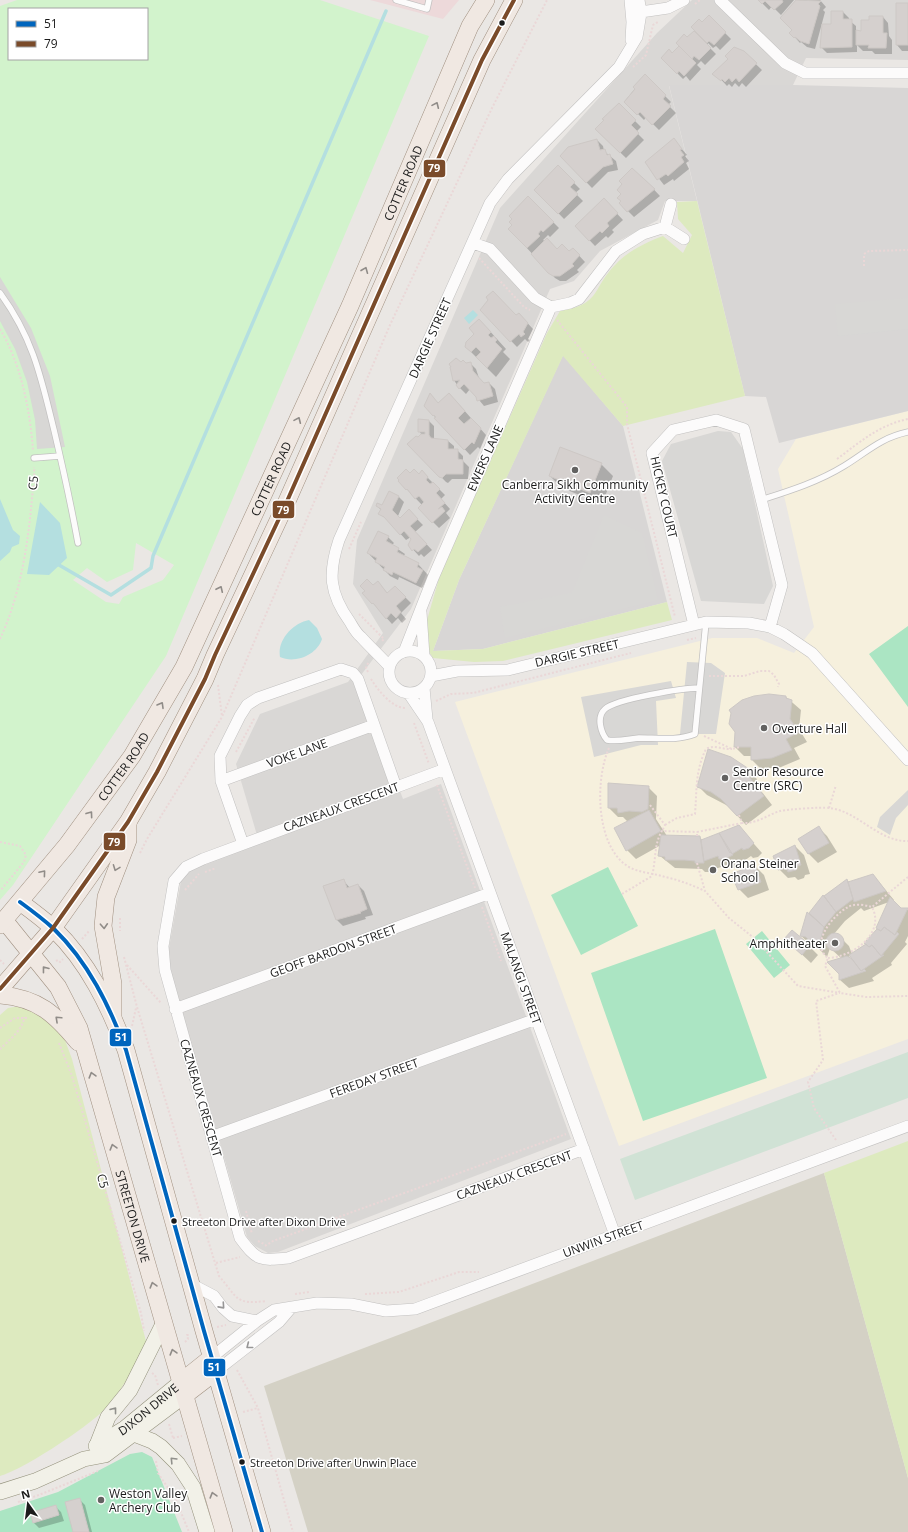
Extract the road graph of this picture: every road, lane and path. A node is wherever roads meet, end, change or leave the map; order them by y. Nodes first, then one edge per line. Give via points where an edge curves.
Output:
1 (396, 0) edge
2 (429, 0) edge
3 (473, 0) edge
4 (486, 0) edge
5 (514, 0) edge
6 (547, 0) edge
7 (630, 0) edge
8 (639, 0) edge
9 (684, 0) edge
10 (720, 0) edge
11 (637, 13) junction
12 (660, 21) dead end
13 (470, 26) junction
14 (629, 71) dead end
15 (908, 73) edge
16 (671, 204) dead end
17 (666, 227) junction
18 (684, 239) dead end
19 (477, 244) junction
20 (908, 250) edge
21 (864, 266) dead end
22 (0, 293) edge
23 (551, 307) junction
24 (546, 318) junction
25 (0, 329) edge
26 (908, 419) edge
27 (908, 432) edge
28 (60, 456) junction
29 (34, 458) junction
30 (833, 462) dead end
31 (761, 500) junction
32 (363, 518) dead end
33 (78, 543) dead end
34 (347, 554) dead end
35 (421, 610) junction
36 (357, 612) dead end
37 (706, 622) junction
38 (694, 625) junction
39 (770, 627) junction
40 (678, 629) junction
41 (704, 636) junction
42 (0, 639) edge
43 (375, 650) junction
44 (638, 652) dead end
45 (401, 653) junction
46 (389, 666) junction
47 (428, 666) junction
48 (367, 671) junction
49 (355, 675) junction
50 (700, 675) junction
51 (778, 687) dead end
52 (424, 688) junction
53 (699, 688) junction
54 (409, 694) junction
55 (422, 705) junction
56 (257, 711) dead end
57 (222, 717) dead end
58 (374, 725) junction
59 (695, 734) junction
60 (612, 741) junction
61 (740, 747) dead end
62 (732, 749) junction
63 (235, 754) dead end
64 (908, 760) edge
65 (445, 769) junction
66 (221, 781) junction
67 (836, 785) dead end
68 (396, 787) junction
69 (650, 805) dead end
70 (829, 808) junction
71 (738, 815) dead end
72 (128, 822) junction
73 (742, 823) junction
74 (665, 825) junction
75 (662, 831) junction
76 (697, 832) junction
77 (697, 836) dead end
78 (908, 841) edge
79 (0, 842) edge
80 (243, 844) junction
81 (697, 863) dead end
82 (652, 874) junction
83 (908, 877) edge
84 (0, 890) edge
85 (705, 891) junction
86 (490, 893) junction
87 (622, 894) dead end
88 (20, 902) junction
89 (872, 907) junction
90 (2, 923) edge
91 (53, 928) junction
92 (31, 952) junction
93 (828, 958) junction
94 (126, 964) dead end
95 (0, 989) edge
96 (840, 993) junction
97 (0, 996) edge
98 (908, 996) edge
99 (164, 1006) dead end
100 (175, 1009) junction
101 (24, 1017) junction
102 (113, 1017) junction
103 (34, 1019) dead end
104 (536, 1019) junction
105 (0, 1028) edge
106 (57, 1039) dead end
107 (84, 1048) junction
108 (0, 1049) edge
109 (908, 1126) edge
110 (566, 1134) dead end
111 (211, 1137) junction
112 (836, 1141) dead end
113 (584, 1149) junction
114 (615, 1235) junction
115 (252, 1254) junction
116 (216, 1263) dead end
117 (482, 1272) dead end
118 (191, 1284) junction
119 (311, 1292) dead end
120 (364, 1294) dead end
121 (289, 1295) dead end
122 (266, 1301) dead end
123 (241, 1302) dead end
124 (291, 1308) junction
125 (256, 1321) junction
126 (164, 1322) junction
127 (225, 1326) dead end
128 (216, 1328) dead end
129 (192, 1334) dead end
130 (143, 1336) dead end
131 (184, 1342) dead end
132 (213, 1365) junction
133 (237, 1369) dead end
134 (183, 1389) junction
135 (134, 1434) junction
136 (173, 1438) dead end
137 (97, 1445) junction
138 (161, 1447) junction
139 (84, 1459) junction
140 (0, 1492) edge
141 (189, 1532) edge
142 (207, 1532) edge
143 (224, 1532) edge
144 (262, 1532) edge
145 (293, 1532) edge

1 - 2 lane via 427,9
3 - 13 main road
4 - 13 main road, COTTER ROAD
5 - 72 main road, COTTER ROAD via 482,60 284,508 205,679
6 - 57 path via 492,108 394,318
7 - 11 street, DARGIE STREET
8 - 11 street, DARGIE STREET
9 - 11 street via 668,8
10 - 15 street via 785,63 805,73
11 - 19 street, DARGIE STREET via 637,37 612,76 508,179 490,203
12 - 14 path via 653,25 646,55
88 -> 13 main road, COTTER ROAD via 67,845 132,756 184,667 350,306
16 - 17 street
17 - 18 street
17 - 23 street via 643,234 616,251 579,299
19 - 23 street via 490,249 535,298
19 - 24 path via 477,256 524,307
19 - 43 street, DARGIE STREET via 332,560 332,585 340,609 360,637
20 - 21 path via 869,251 864,254
22 - 28 lane via 30,342 39,367
23 - 24 street, EWERS LANE
24 - 35 street, EWERS LANE
24 - 40 path via 556,320 627,407 627,424
25 - 29 path, C5 via 20,375 31,422
26 - 30 path via 874,431
27 - 31 lane via 891,436 876,444 823,478
28 - 29 lane
28 - 33 lane
29 - 42 path, C5 via 30,518 18,585
31 - 38 street, HICKEY COURT via 744,430 716,420 673,430 652,453
31 - 39 street, HICKEY COURT via 782,584
32 - 34 path
35 - 45 street, EWERS LANE
35 - 47 street, EWERS LANE
36 - 43 path via 384,639
37 - 38 street
37 - 39 street via 749,623
37 - 41 lane
38 - 40 street, DARGIE STREET
39 - 64 street via 812,653
40 - 41 path via 684,640
40 - 47 street, DARGIE STREET via 508,670 457,671
41 - 50 lane
43 - 45 street
43 - 46 street, DARGIE STREET
43 - 48 path via 366,668
44 - 55 path via 473,693 451,694
45 - 46 street
45 - 47 street via 411,651
46 - 54 street via 388,673 392,685
47 - 52 street
48 - 49 path
48 - 55 path via 388,700 401,708
49 - 58 street
49 - 66 street via 340,669 252,701 240,716 220,756
50 - 51 path via 744,676 769,671 776,678
50 - 53 lane
52 - 54 street
52 - 55 street, MALANGI STREET
53 - 59 lane
53 - 60 lane via 639,698 606,708 602,712 601,728 607,740
54 - 55 street, MALANGI STREET
55 - 65 street, MALANGI STREET
56 - 63 path
58 - 66 street, VOKE LANE
58 - 68 street
59 - 60 lane via 686,737
59 - 62 path via 707,736
60 - 82 path via 602,770 600,806 605,830 616,854 623,862
61 - 62 path
62 - 74 path via 726,750 715,746 706,749 698,768 695,814 677,818
65 - 68 street, CAZNEAUX CRESCENT
65 - 86 street, MALANGI STREET
66 - 80 street
67 - 70 path
68 - 80 street, CAZNEAUX CRESCENT
69 - 74 path
70 - 73 path via 779,812 756,822
70 - 78 path via 852,815 886,837
71 - 73 path
72 - 91 main road, COTTER ROAD
72 -> 102 main road via 128,840 106,897 103,916 113,984
73 - 76 path
74 - 75 path
75 - 76 path
75 - 82 path via 657,838
76 - 77 path
79 - 84 path via 20,846 26,855 24,862
80 - 100 street, CAZNEAUX CRESCENT via 186,867 174,881 163,946 165,970
81 - 85 path
82 - 85 path via 690,884
82 - 87 path
83 - 89 path
85 - 96 path via 729,918 754,938 798,986
86 - 100 street, GEOFF BARDON STREET
86 - 104 street, MALANGI STREET
88 - 90 main road, COTTER ROAD
88 - 91 main road
89 - 93 path via 876,919 869,937 851,952 837,958
89 - 93 path via 861,904 848,906 830,923 821,946 821,950
90 - 92 main road, STREETON DRIVE
91 - 92 main road, COTTER ROAD
91 - 102 main road via 79,957
92 - 95 main road, COTTER ROAD
107 -> 92 main road, STREETON DRIVE via 79,1028 58,987
93 - 96 path via 825,966
94 - 99 path
96 - 98 path via 866,997
96 - 112 path via 816,1001 823,1060 808,1082 814,1108
107 -> 97 main road via 63,1024 40,1006 16,997
100 - 111 street, CAZNEAUX CRESCENT
101 - 103 path
101 - 105 path via 11,1019
101 - 108 path via 20,1028
102 - 118 main road via 130,1064
104 - 111 street, FEREDAY STREET
104 - 113 street, MALANGI STREET
106 - 130 path, C5 via 75,1083 141,1313
126 -> 107 main road, STREETON DRIVE
109 - 114 street, UNWIN STREET
110 - 115 path via 273,1241
111 - 115 street, CAZNEAUX CRESCENT via 240,1238
113 - 114 street, MALANGI STREET
113 - 115 street, CAZNEAUX CRESCENT via 288,1258 266,1261
114 - 124 street, UNWIN STREET via 415,1309 386,1311 351,1304 316,1303
115 - 116 path
117 - 120 path via 459,1272 399,1292
118 -> 125 street via 214,1296 232,1316
118 - 132 main road
119 - 121 path
122 - 123 path
124 - 125 street, UNWIN STREET via 274,1310
124 -> 132 street via 279,1322
125 - 132 street, UNWIN STREET
134 -> 126 main road, STREETON DRIVE
137 -> 126 main road via 108,1417 130,1390
127 - 128 path
129 - 131 path via 187,1336 188,1339
132 - 134 main road, DIXON DRIVE
132 - 144 main road
133 - 145 path via 258,1408
134 - 135 main road, DIXON DRIVE
134 - 137 main road, DIXON DRIVE
143 -> 134 main road, STREETON DRIVE
135 - 138 main road
135 - 139 main road, DIXON DRIVE via 105,1455
136 - 138 path
137 - 139 main road, DIXON DRIVE
138 - 141 path via 156,1457 158,1473 176,1500
142 -> 138 main road via 193,1487 178,1464
139 - 140 main road, DIXON DRIVE via 35,1481

